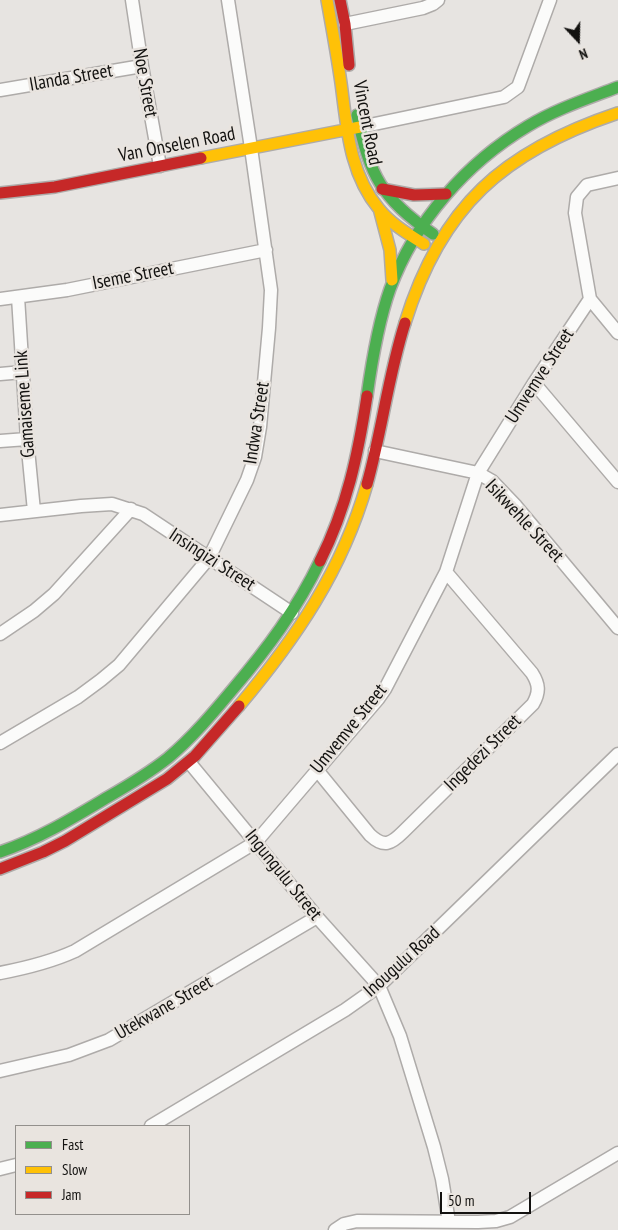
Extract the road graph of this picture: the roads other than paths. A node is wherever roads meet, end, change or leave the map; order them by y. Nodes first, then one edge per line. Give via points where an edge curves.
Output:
1 (132, 0) edge
2 (228, 0) edge
3 (327, 0) edge
4 (340, 0) edge
5 (438, 0) edge
6 (550, 0) edge
7 (345, 24) junction
8 (142, 66) junction
9 (618, 87) edge
10 (0, 90) edge
11 (618, 113) edge
12 (360, 127) junction
13 (346, 130) junction
14 (252, 148) junction
15 (160, 166) junction
16 (618, 178) edge
17 (382, 189) junction
18 (0, 193) edge
19 (446, 194) junction
20 (379, 210) junction
21 (423, 227) junction
22 (415, 239) junction
23 (441, 239) junction
24 (266, 250) junction
25 (434, 250) junction
26 (392, 284) junction
27 (18, 297) junction
28 (0, 298) edge
29 (590, 299) junction
30 (618, 333) edge
31 (23, 372) junction
32 (0, 374) edge
33 (534, 383) junction
34 (27, 439) junction
35 (0, 441) edge
36 (375, 451) junction
37 (478, 473) junction
38 (618, 482) edge
39 (131, 509) junction
40 (34, 511) junction
41 (0, 515) edge
42 (209, 558) junction
43 (446, 572) junction
44 (292, 613) junction
45 (618, 628) edge
46 (0, 634) edge
47 (0, 743) edge
48 (618, 754) edge
49 (189, 762) junction
50 (317, 770) junction
51 (256, 842) junction
52 (0, 852) edge
53 (0, 869) edge
54 (317, 917) junction
55 (0, 974) edge
56 (379, 986) junction
57 (0, 1070) edge
58 (153, 1125) edge
59 (618, 1153) edge
60 (15, 1165) edge
61 (0, 1169) edge
62 (449, 1222) junction
63 (335, 1230) edge

1 - 8 street, Noe Street
2 - 14 street, Indwa Street
3 - 13 main road, Vincent Road
4 - 7 main road, Vincent Road
5 - 7 street via 423,8
6 - 12 street via 525,72 511,93
7 - 12 main road, Vincent Road
8 - 10 street, Ilanda Street
8 - 15 street, Noe Street
9 - 19 main road via 555,112 517,133 493,149
11 - 23 main road via 564,132 512,163 469,201
12 - 13 main road, Van Onselen Road
12 - 17 main road, Vincent Road via 367,156
13 - 14 main road, Van Onselen Road
13 - 20 main road, Vincent Road via 356,170
14 - 15 main road, Van Onselen Road
14 - 24 street, Indwa Street
15 - 18 main road, Van Onselen Road via 54,187
16 - 29 street via 586,185 577,197 575,213
17 - 19 main road via 424,197
17 - 21 main road, Vincent Road via 404,213
19 - 21 main road
20 - 22 main road, Vincent Road
20 - 26 main road via 390,250
21 - 22 main road
21 - 23 main road, Vincent Road
22 - 25 main road, Vincent Road
22 - 26 main road
23 - 25 main road
24 - 27 street, Iseme Street
24 - 42 street, Indwa Street via 271,290 258,442 247,480
25 - 36 main road via 407,316
26 - 44 main road via 376,345 348,493 334,532
27 - 28 street, Iseme Street
27 - 31 street, Gamaiseme Link
29 - 30 street
29 - 33 street, Umvemve Street
31 - 32 street
31 - 34 street, Gamaiseme Link
33 - 37 street, Umvemve Street
33 - 38 street
34 - 35 street
34 - 40 street, Gamaiseme Link
36 - 37 street, Isikwehle Street
36 - 49 main road via 346,545 317,601 297,634 260,682
37 - 43 street, Umvemve Street
37 - 45 street, Isikwehle Street via 492,481 516,506
39 - 40 street, Insingizi Street via 112,504
39 - 42 street, Insingizi Street
39 - 46 street via 54,594
40 - 41 street, Insingizi Street
42 - 44 street, Insingizi Street
42 - 47 street, Indwa Street via 113,670 78,697
43 - 50 street, Umvemve Street via 385,689
43 - 50 street, Ingedezi Street via 532,673 538,688 533,704 389,843 376,841 370,835
44 - 52 main road via 220,705 161,764 45,834
48 - 56 street, Inougulu Road
49 - 51 street, Ingungulu Street
49 - 53 main road via 90,826 45,851
50 - 51 street, Umvemve Street
51 - 54 street, Ingungulu Street
51 - 55 street, Umvemve Street via 75,951
54 - 56 street, Ingungulu Street
54 - 57 street, Utekwane Street via 109,1040 69,1055
56 - 58 street, Inougulu Road via 345,1010
56 - 62 street, Ingungulu Street via 400,1036 430,1131
59 - 62 street via 510,1217 496,1221
60 - 61 street
62 - 63 street via 357,1221

